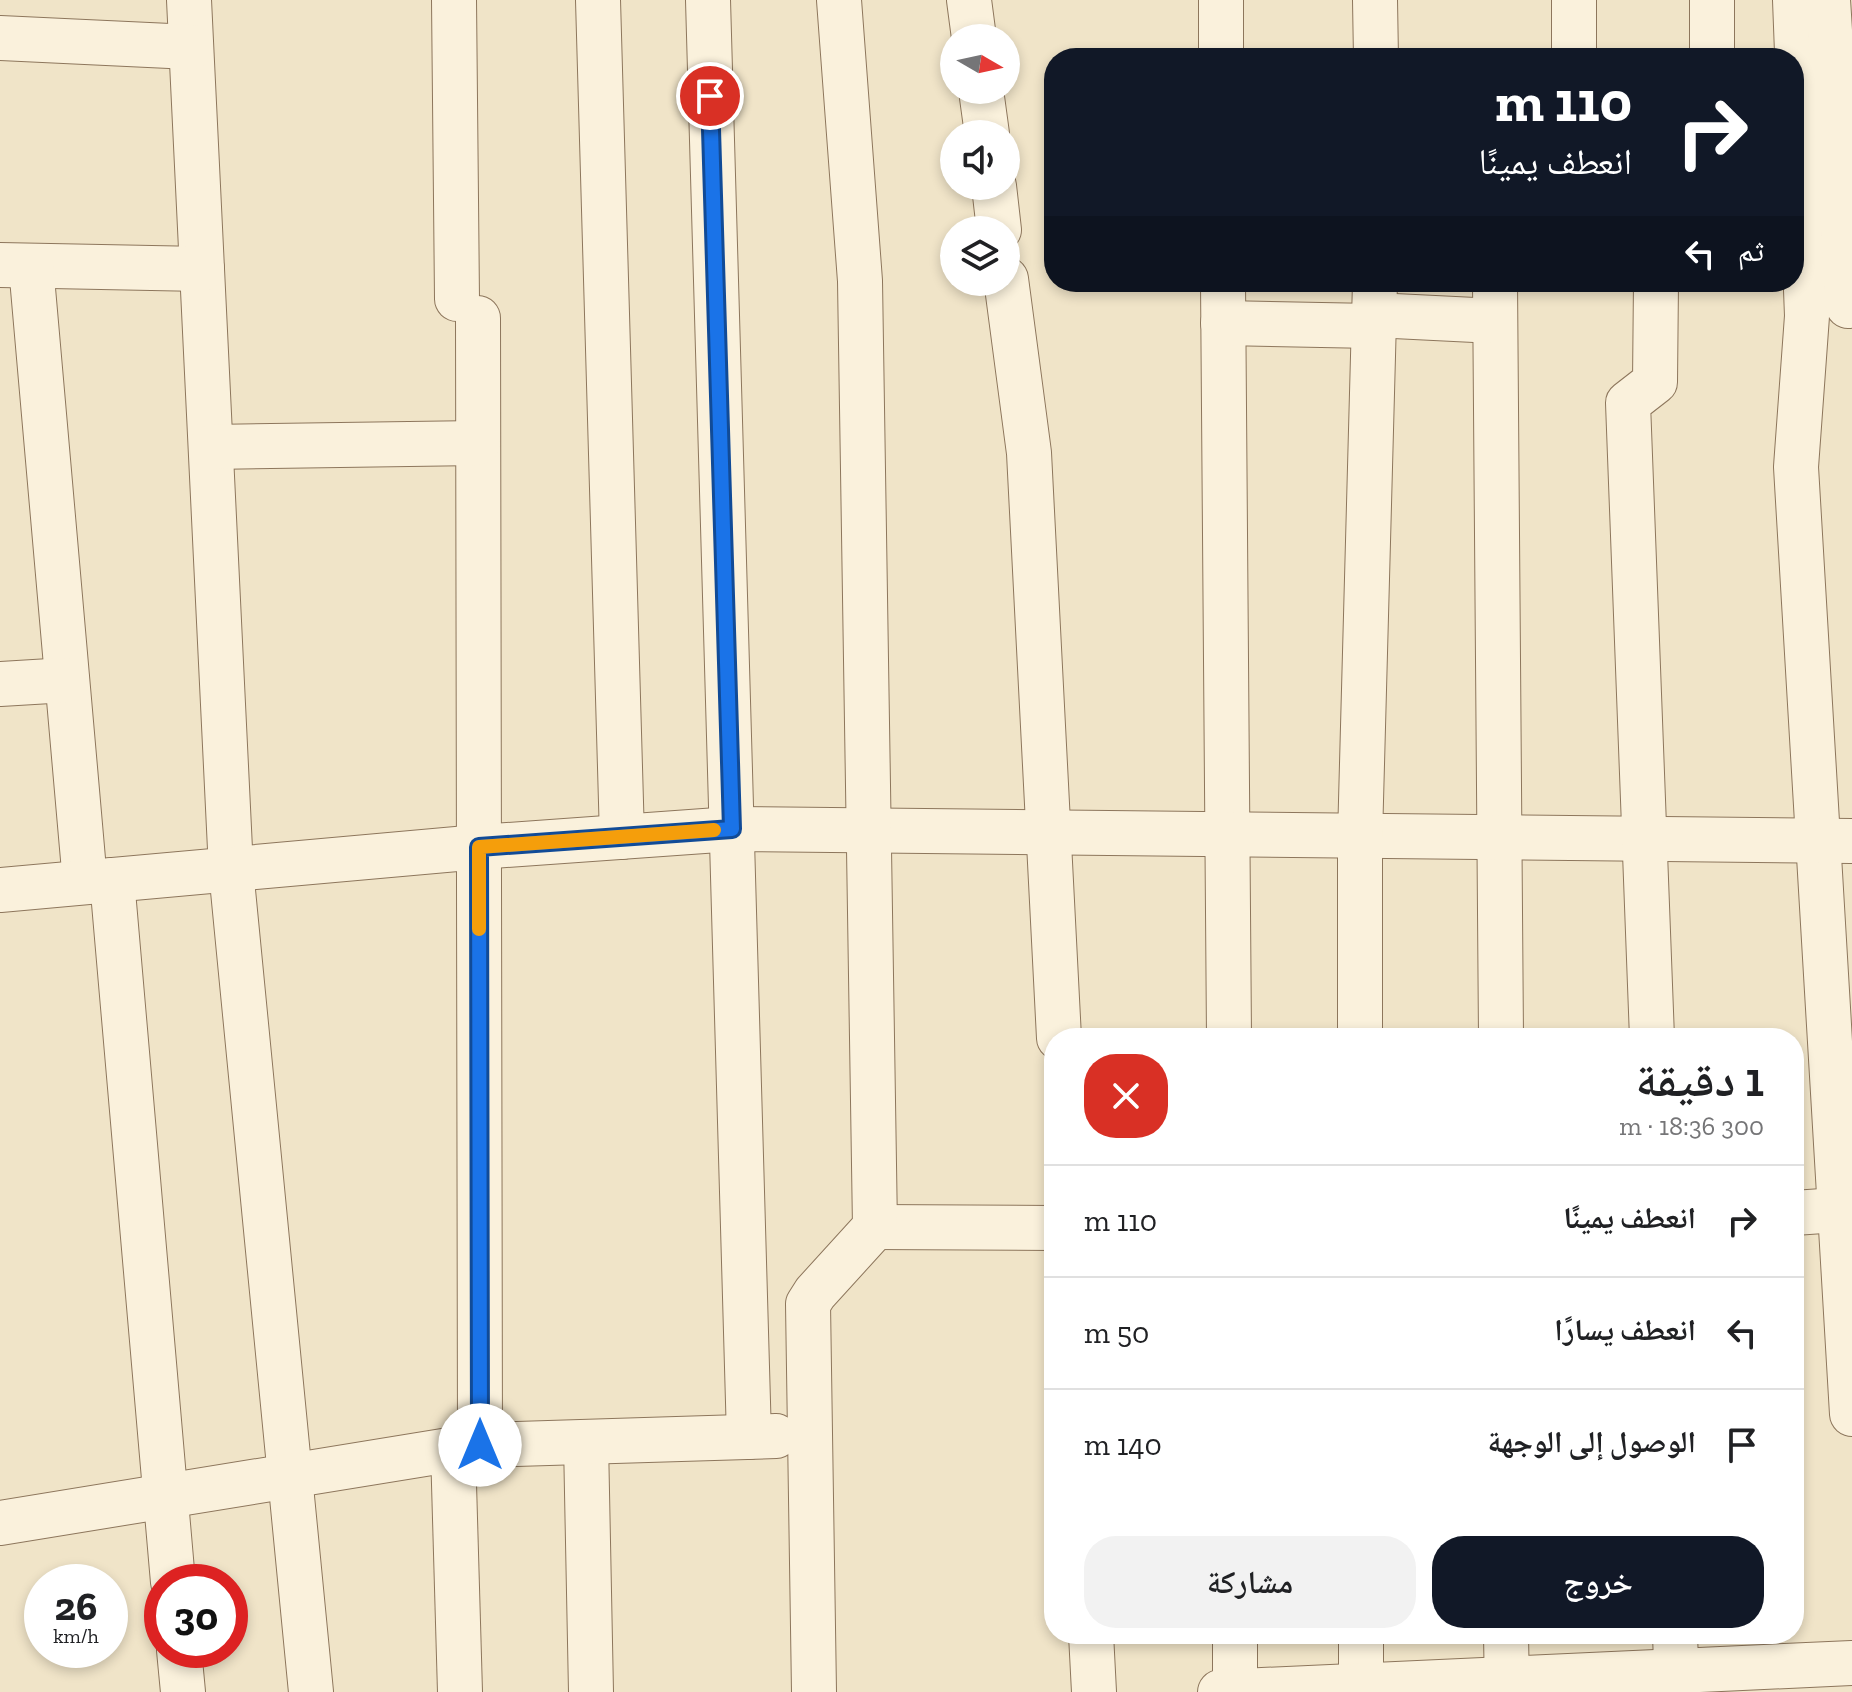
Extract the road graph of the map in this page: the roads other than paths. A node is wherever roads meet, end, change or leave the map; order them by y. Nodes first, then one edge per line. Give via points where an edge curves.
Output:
1 (189, 0) edge
2 (454, 0) edge
3 (598, 0) edge
4 (708, 0) edge
5 (839, 0) edge
6 (969, 0) edge
7 (1221, 0) edge
8 (1375, 0) edge
9 (1574, 0) edge
10 (1712, 0) edge
11 (1795, 0) edge
12 (1828, 0) edge
13 (972, 24) edge
14 (0, 38) edge
15 (191, 47) junction
16 (1221, 48) edge
17 (1376, 48) edge
18 (1574, 48) edge
19 (1712, 48) edge
20 (1796, 48) edge
21 (16, 265) edge
22 (202, 269) junction
23 (1656, 292) edge
24 (1804, 292) edge
25 (1008, 296) edge
26 (1495, 302) edge
27 (1223, 303) edge
28 (1848, 306) dead end
29 (1374, 307) edge
30 (478, 443) junction
31 (211, 447) junction
32 (67, 680) junction
33 (0, 684) edge
34 (732, 829) junction
35 (868, 831) junction
36 (1049, 834) junction
37 (1228, 836) junction
38 (622, 837) junction
39 (1360, 838) junction
40 (1499, 839) junction
41 (1645, 840) junction
42 (1835, 841) edge
43 (479, 847) junction
44 (231, 870) junction
45 (98, 881) junction
46 (0, 890) edge
47 (1059, 1028) edge
48 (1229, 1028) edge
49 (1360, 1028) edge
50 (1501, 1028) edge
51 (1652, 1028) edge
52 (1846, 1210) edge
53 (1804, 1212) edge
54 (875, 1227) junction
55 (1044, 1228) edge
56 (1852, 1414) edge
57 (810, 1436) junction
58 (749, 1437) junction
59 (586, 1442) junction
60 (467, 1447) junction
61 (289, 1476) junction
62 (165, 1496) junction
63 (0, 1523) edge
64 (171, 1564) edge
65 (1092, 1644) edge
66 (1235, 1644) edge
67 (1361, 1644) edge
68 (1506, 1644) edge
69 (1852, 1663) edge
70 (1676, 1666) edge
71 (181, 1668) edge
72 (1507, 1686) edge
73 (1361, 1689) edge
74 (183, 1692) edge
75 (311, 1692) edge
76 (460, 1692) edge
77 (591, 1692) edge
78 (814, 1692) edge
79 (1094, 1692) edge
80 (1220, 1692) edge
81 (1235, 1692) edge

1 - 15 street
2 - 30 street
3 - 38 street
4 - 34 street
5 - 35 street via 860,281
6 - 13 street
7 - 16 street
8 - 17 street
9 - 18 street
10 - 19 street
11 - 20 street
12 - 28 street
14 - 15 street
15 - 22 street
21 - 22 street
21 - 32 street
22 - 31 street
23 - 41 street via 1655,382 1628,403
24 - 42 street via 1807,316 1796,467
25 - 36 street via 1029,453
26 - 29 street
26 - 40 street
27 - 29 street
27 - 37 street
29 - 39 street
30 - 31 street
30 - 43 street
31 - 44 street
32 - 33 street
32 - 45 street
34 - 35 street
34 - 38 street
34 - 58 street
35 - 36 street
35 - 54 street
36 - 37 street
36 - 47 street
37 - 39 street
37 - 48 street
38 - 43 street
39 - 40 street
39 - 49 street
40 - 41 street
40 - 50 street
41 - 42 street
41 - 51 street
42 - 52 street
43 - 44 street
43 - 60 street
44 - 45 street
44 - 61 street
45 - 46 street
45 - 62 street
52 - 53 street
52 - 56 street
54 - 55 street
54 - 57 street via 808,1304
57 - 58 street
57 - 78 street
58 - 59 street
59 - 60 street
59 - 77 street
60 - 61 street
60 - 76 street
61 - 62 street
61 - 75 street
62 - 63 street
62 - 64 street
65 - 79 street
66 - 81 street
67 - 73 street
68 - 72 street
69 - 70 street
70 - 72 street
71 - 74 street
72 - 73 street
73 - 81 street
80 - 81 street

